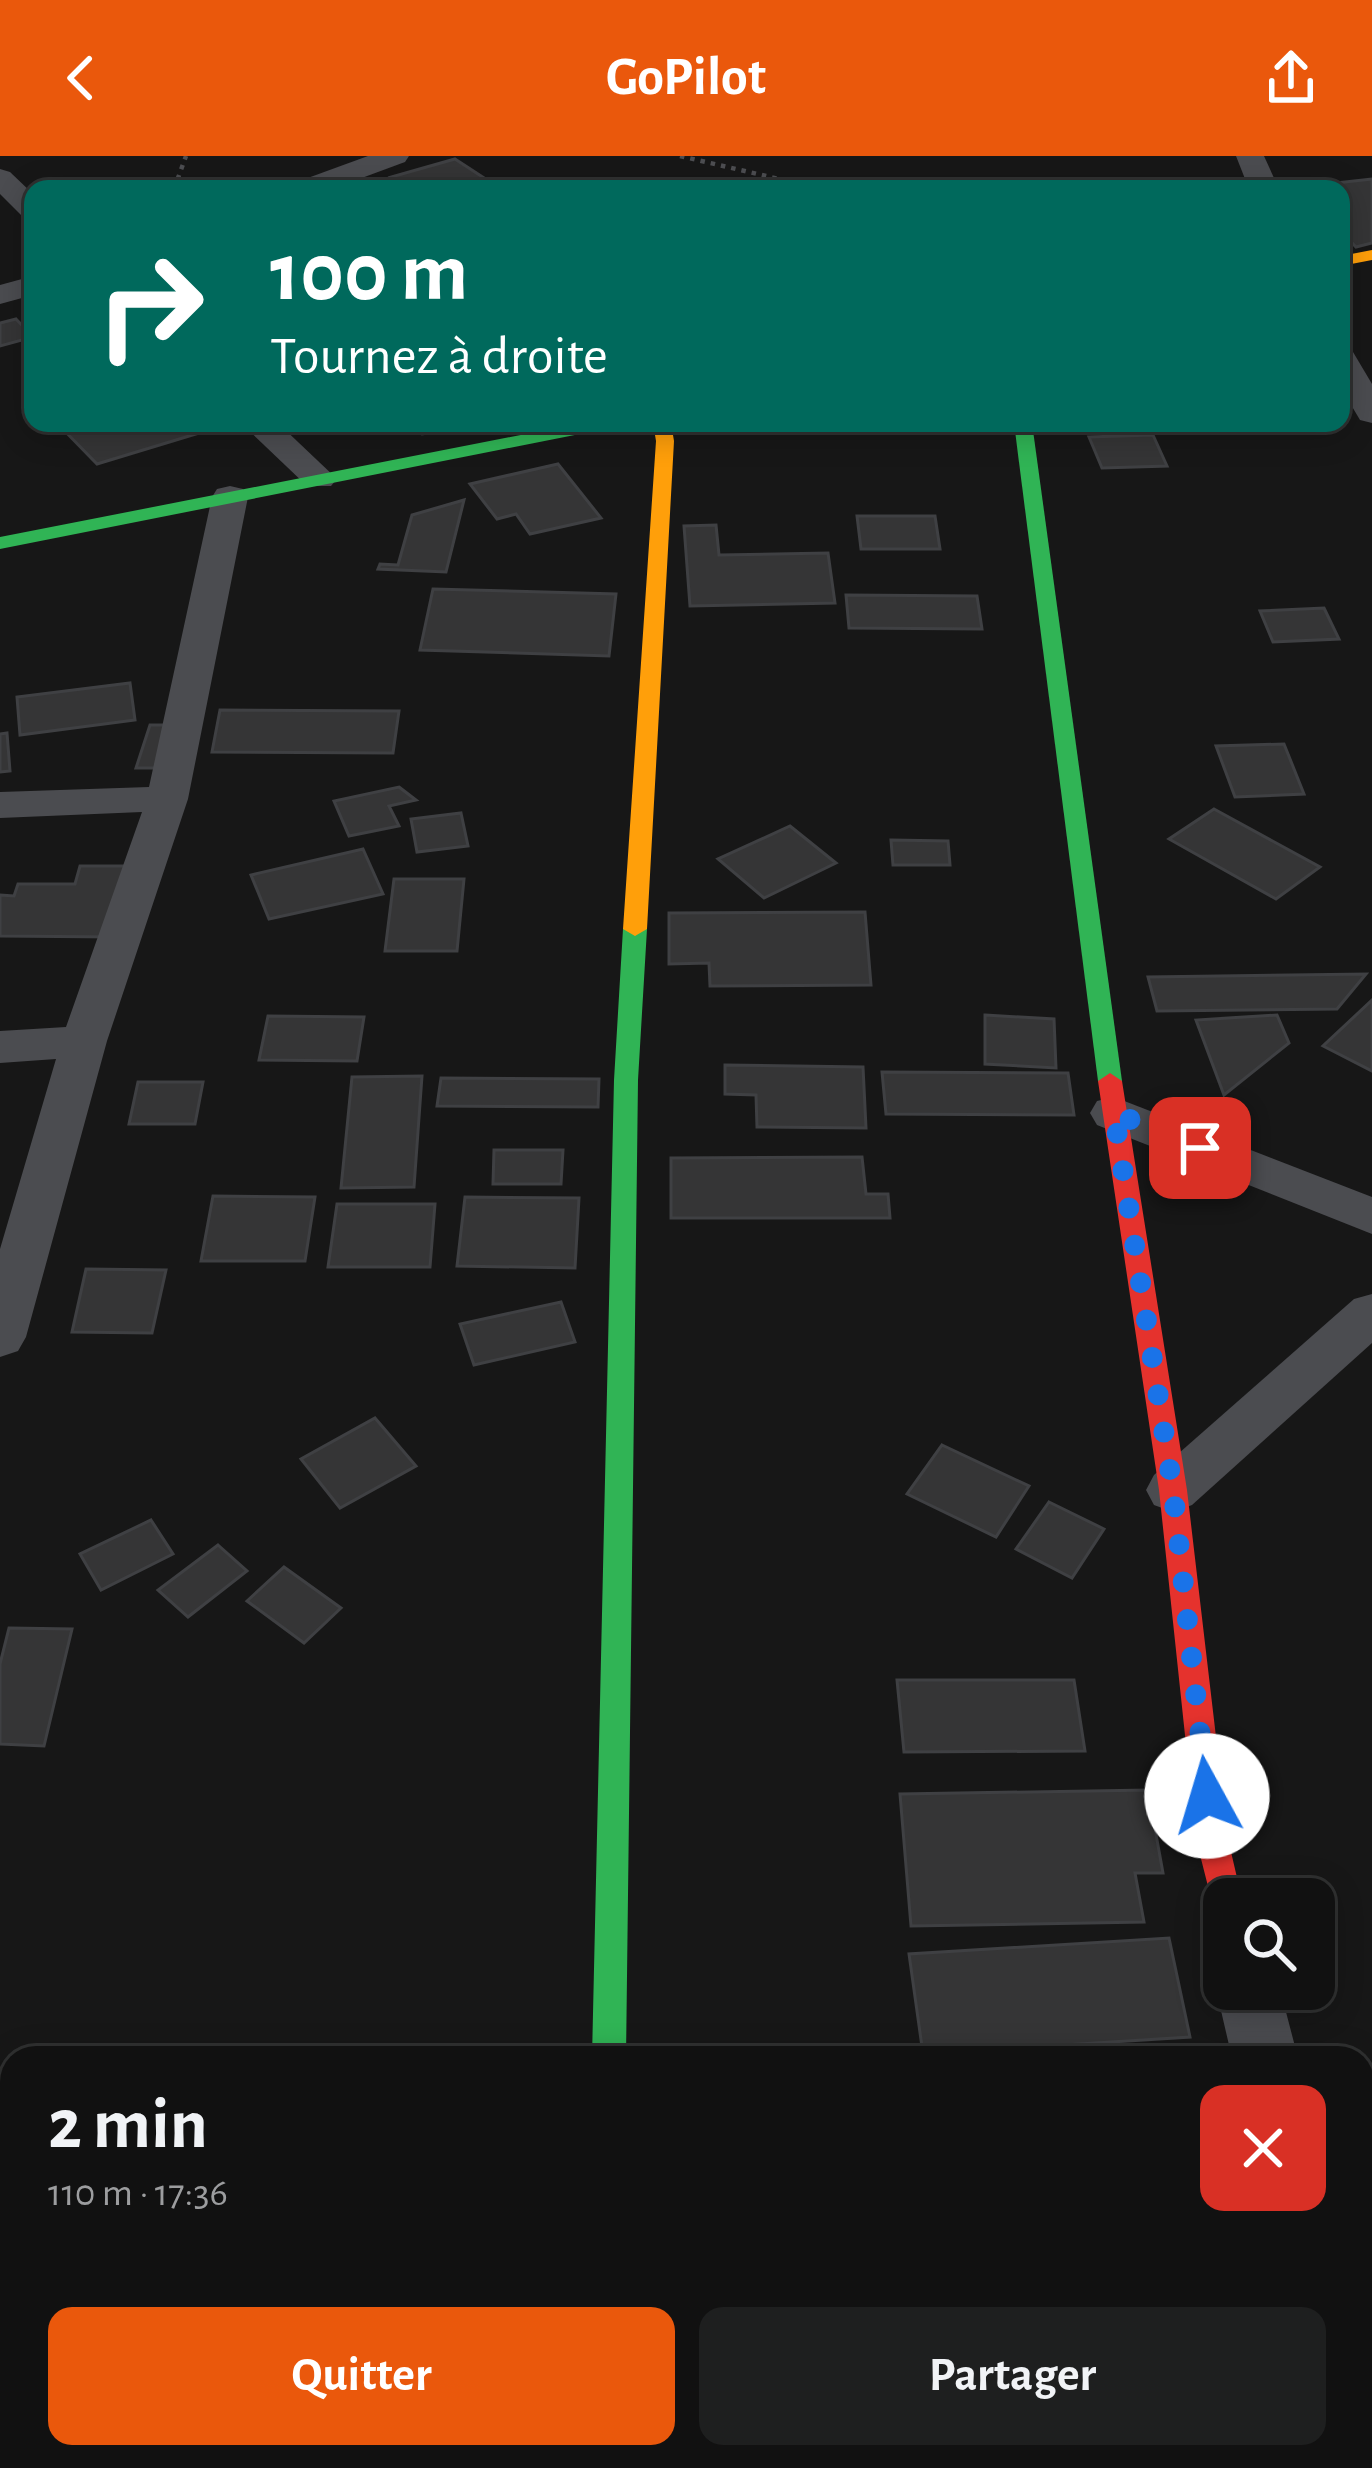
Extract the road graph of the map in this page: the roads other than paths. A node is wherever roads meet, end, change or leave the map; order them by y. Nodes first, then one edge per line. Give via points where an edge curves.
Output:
1 (395, 156) edge
2 (0, 178) edge
3 (341, 180) edge
4 (24, 201) edge
5 (1350, 375) edge
6 (1372, 413) edge
7 (269, 432) edge
8 (563, 432) edge
9 (664, 432) edge
10 (1024, 432) edge
11 (319, 479) junction
12 (230, 497) junction
13 (0, 543) edge
14 (166, 799) junction
15 (0, 805) edge
16 (84, 1041) junction
17 (0, 1047) edge
18 (1114, 1113) junction
19 (1372, 1216) edge
20 (1372, 1313) edge
21 (0, 1337) edge
22 (1173, 1490) junction
23 (1221, 1878) edge
24 (1253, 2010) edge
25 (609, 2046) edge
26 (1262, 2046) edge

1 - 3 street
2 - 4 street
5 - 6 street
7 - 11 street
8 - 11 street
9 - 25 street via 626,1080
10 - 18 street
11 - 12 street
12 - 13 street
12 - 14 street
14 - 15 street
14 - 16 street
16 - 17 street
16 - 21 street
18 - 19 street
18 - 22 street
20 - 22 street
22 - 23 street
24 - 26 street

